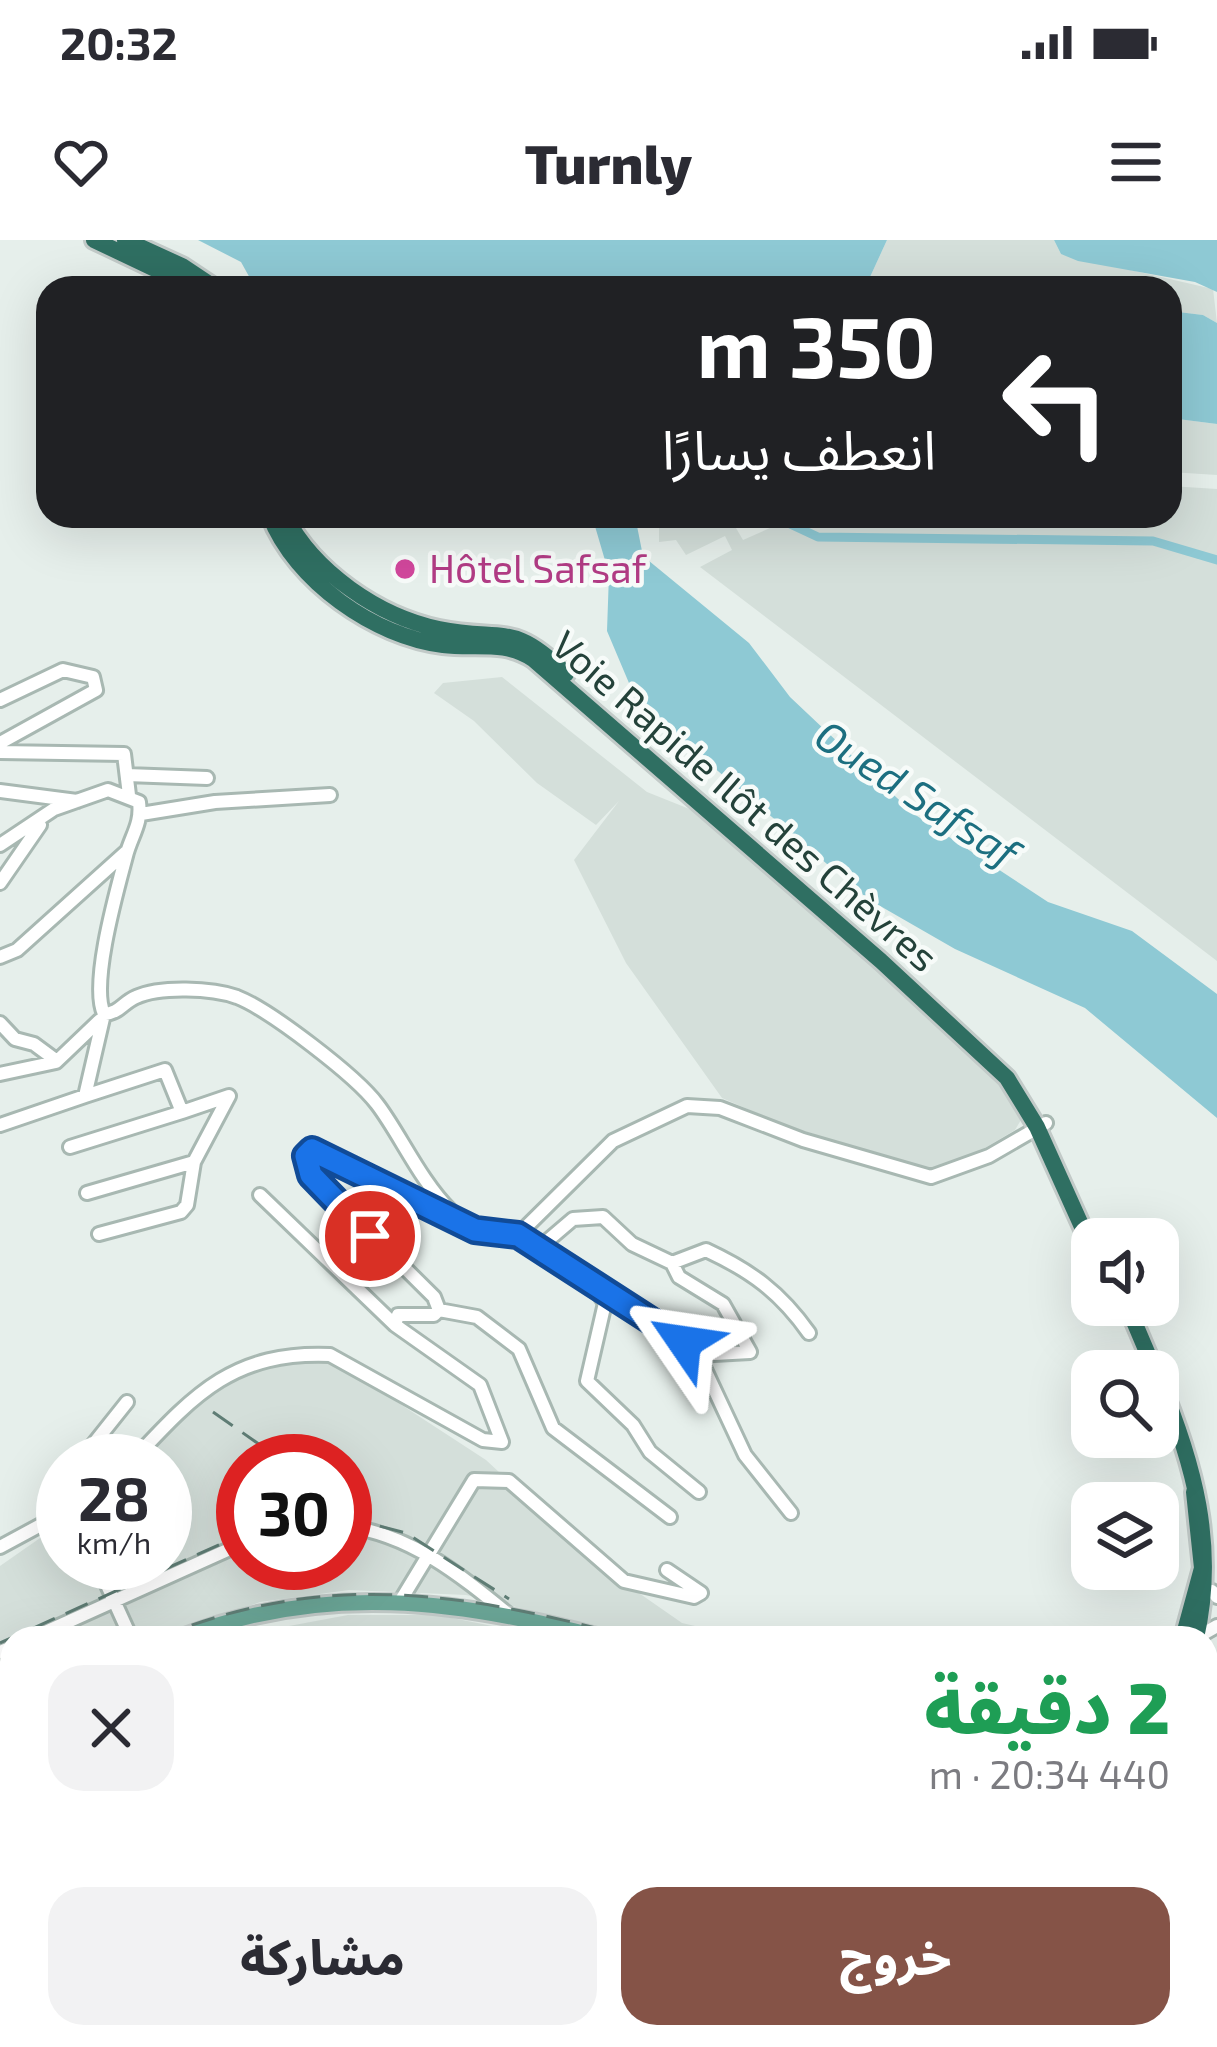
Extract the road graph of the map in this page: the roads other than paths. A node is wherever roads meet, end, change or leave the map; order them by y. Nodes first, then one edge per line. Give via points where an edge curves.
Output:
1 (94, 240) edge
2 (125, 240) edge
3 (170, 276) edge
4 (197, 276) edge
5 (277, 528) edge
6 (294, 528) edge
7 (0, 700) edge
8 (0, 748) edge
9 (127, 775) junction
10 (207, 778) dead end
11 (0, 791) edge
12 (129, 795) junction
13 (330, 795) dead end
14 (78, 801) junction
15 (47, 814) junction
16 (141, 814) junction
17 (0, 845) edge
18 (127, 852) junction
19 (0, 883) edge
20 (0, 957) edge
21 (104, 1014) junction
22 (0, 1023) edge
23 (58, 1061) junction
24 (0, 1074) edge
25 (86, 1096) junction
26 (182, 1112) junction
27 (0, 1125) edge
28 (1042, 1125) junction
29 (70, 1147) dead end
30 (194, 1162) junction
31 (87, 1193) dead end
32 (260, 1195) dead end
33 (1080, 1218) edge
34 (1088, 1218) edge
35 (475, 1230) junction
36 (99, 1234) dead end
37 (518, 1235) junction
38 (539, 1248) junction
39 (672, 1263) junction
40 (588, 1277) junction
41 (439, 1310) junction
42 (395, 1325) junction
43 (809, 1333) dead end
44 (695, 1355) junction
45 (127, 1402) dead end
46 (1179, 1428) edge
47 (102, 1434) edge
48 (159, 1434) edge
49 (1179, 1454) edge
50 (699, 1492) dead end
51 (791, 1513) dead end
52 (670, 1516) dead end
53 (36, 1526) edge
54 (372, 1532) edge
55 (0, 1547) edge
56 (216, 1555) edge
57 (430, 1556) junction
58 (667, 1570) dead end
59 (109, 1590) edge
60 (1215, 1594) edge
61 (401, 1600) junction
62 (114, 1602) junction
63 (508, 1614) junction
64 (59, 1626) edge
65 (125, 1626) edge
66 (221, 1626) edge
67 (555, 1626) edge
68 (1188, 1626) edge
69 (1201, 1626) edge

1 - 3 highway
2 - 4 highway
5 - 28 highway, Voie Rapide Ilôt des Chèvres via 292,556 365,616 424,642 506,646 533,659 982,1053
6 - 28 highway, Voie Rapide Ilôt des Chèvres via 326,568 392,612 440,629 532,643 997,1053
7 - 8 street via 63,670 93,677 96,691
8 - 9 street via 124,754
9 - 10 street
9 - 12 street
11 - 14 street
12 - 14 street via 108,790
12 - 16 street
13 - 16 street
14 - 15 street
15 - 17 street
15 - 19 street
16 - 18 street
18 - 20 street
18 - 21 street via 103,961
21 - 23 street
21 - 25 street
21 - 35 street via 135,997 177,991 236,997 376,1102 412,1161
22 - 23 street via 14,1040
23 - 24 street
25 - 26 street via 165,1070
25 - 27 street
26 - 29 street
26 - 30 street via 229,1096
28 - 33 highway, Voie Rapide Ilôt des Chèvres
28 - 34 highway, Voie Rapide Ilôt des Chèvres
28 - 37 street via 931,1177 720,1108 687,1106 613,1141
30 - 31 street
30 - 36 street via 181,1212
32 - 42 street
35 - 37 street
35 - 41 street via 321,1152 306,1156 311,1175
37 - 38 street
38 - 39 street via 573,1219 603,1217 632,1244
38 - 40 street
39 - 43 street via 706,1250 745,1268 782,1294
39 - 44 street via 679,1277 728,1310 750,1352
40 - 44 street
40 - 50 street via 605,1303 587,1381 650,1452
41 - 42 street via 396,1316
41 - 52 street via 477,1317 519,1349 553,1428
42 - 48 street via 480,1385 502,1442 483,1440 330,1355 214,1378
44 - 51 street via 745,1455
45 - 47 street
46 - 60 highway via 1210,1504
49 - 68 highway via 1202,1533
53 - 55 street
54 - 57 street
56 - 62 street
57 - 58 street via 474,1480 492,1478 509,1481 624,1581 701,1593
57 - 61 street
57 - 63 street
59 - 62 street
60 - 69 highway
61 - 63 main road
61 - 66 main road via 268,1612
62 - 64 street
62 - 65 street
63 - 67 main road

